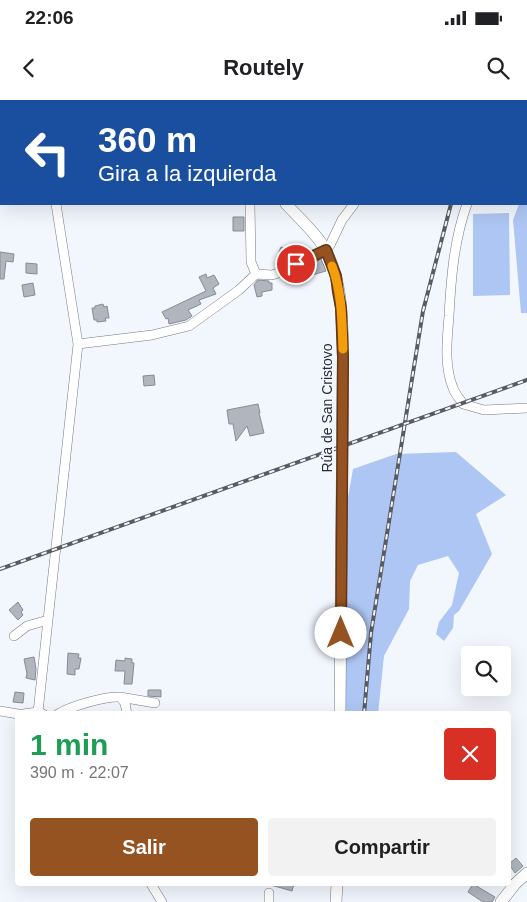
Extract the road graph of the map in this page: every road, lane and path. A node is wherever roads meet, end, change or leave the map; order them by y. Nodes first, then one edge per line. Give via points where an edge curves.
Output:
1 (56, 205) edge
2 (250, 205) edge
3 (287, 205) edge
4 (353, 205) edge
5 (467, 205) edge
6 (326, 250) junction
7 (256, 274) junction
8 (78, 344) junction
9 (527, 408) edge
10 (48, 620) junction
11 (14, 636) dead end
12 (120, 697) junction
13 (155, 703) dead end
14 (40, 711) edge
15 (63, 711) edge
16 (126, 711) edge
17 (340, 711) edge
18 (0, 712) edge
19 (15, 714) edge
20 (527, 872) edge
21 (152, 886) edge
22 (338, 886) edge
23 (162, 902) edge
24 (336, 902) edge
25 (501, 902) edge

1 - 8 street
2 - 7 street via 251,262
3 - 6 street, Rúa de San Cristovo
4 - 6 street
5 - 9 street via 455,248 450,284 447,342 453,389 463,404 484,410
6 - 7 street via 291,269 272,275
6 - 17 street, Rúa de San Cristovo via 341,308 343,357
7 - 8 street via 189,326 152,335
8 - 10 street
10 - 11 street via 27,626
10 - 14 street
12 - 13 street
12 - 15 street
12 - 16 street
18 - 19 street
20 - 25 street
21 - 23 street
22 - 24 street

